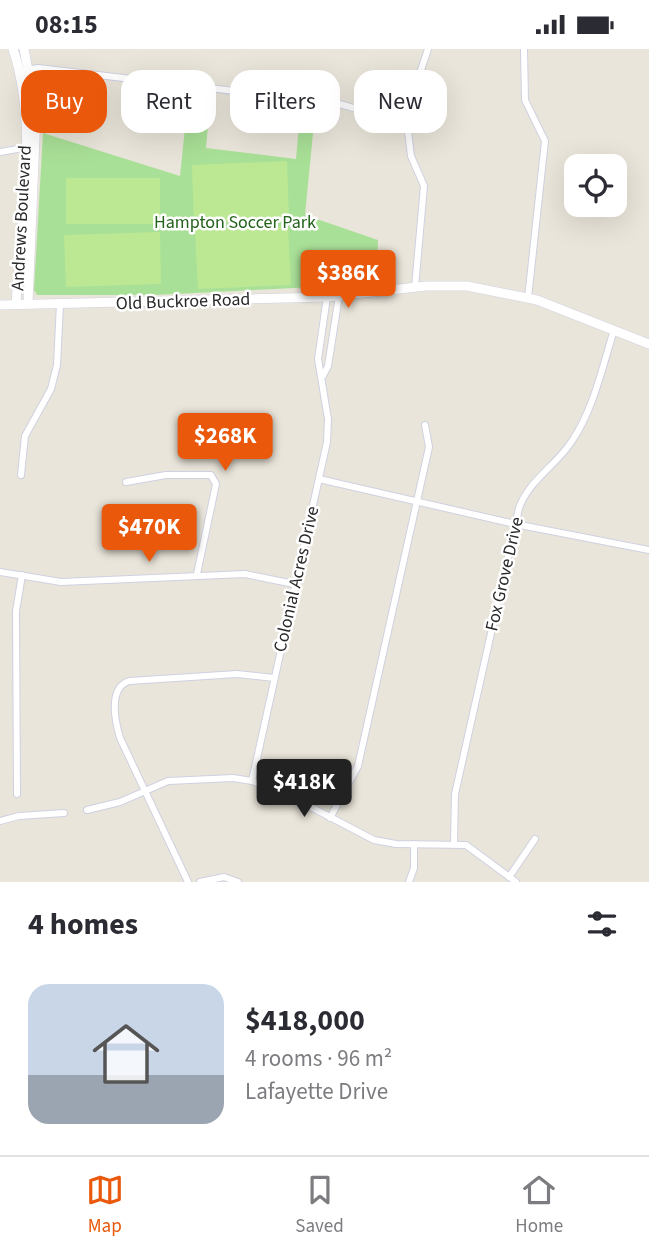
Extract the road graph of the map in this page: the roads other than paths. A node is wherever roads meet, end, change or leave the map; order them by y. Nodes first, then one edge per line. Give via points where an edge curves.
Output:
1 (13, 49) edge
2 (24, 49) edge
3 (428, 49) edge
4 (524, 49) edge
5 (24, 70) joint
6 (421, 70) edge
7 (107, 79) edge
8 (354, 108) edge
9 (26, 133) edge
10 (36, 133) edge
11 (408, 133) edge
12 (36, 146) junction
13 (26, 147) junction
14 (0, 152) edge
15 (415, 287) junction
16 (339, 296) junction
17 (327, 297) junction
18 (528, 298) junction
19 (16, 304) junction
20 (28, 304) junction
21 (60, 304) junction
22 (0, 305) edge
23 (614, 330) junction
24 (649, 344) edge
25 (323, 376) junction
26 (425, 425) dead end
27 (21, 475) dead end
28 (319, 479) junction
29 (125, 482) dead end
30 (416, 502) junction
31 (515, 524) junction
32 (649, 550) edge
33 (0, 572) edge
34 (197, 574) junction
35 (22, 575) junction
36 (294, 584) junction
37 (274, 678) junction
38 (252, 781) junction
39 (144, 791) junction
40 (17, 794) dead end
41 (87, 810) dead end
42 (64, 813) dead end
43 (330, 818) junction
44 (0, 821) edge
45 (536, 839) dead end
46 (454, 842) junction
47 (414, 844) junction
48 (512, 880) edge
49 (188, 882) edge
50 (200, 882) edge
51 (238, 882) edge
52 (409, 882) edge

1 - 5 main road, Andrews Boulevard
2 - 5 main road, Andrews Boulevard
3 - 6 street
4 - 18 street via 525,100 545,141
7 - 8 street
9 - 13 main road, Andrews Boulevard
10 - 12 main road, Andrews Boulevard
11 - 15 street via 411,156 424,186
12 - 13 street
12 - 20 main road, Andrews Boulevard
13 - 14 street
13 - 19 main road, Andrews Boulevard
15 - 16 main road, Old Buckroe Road
15 - 18 main road, Old Buckroe Road via 467,286
16 - 17 main road, Old Buckroe Road
16 - 25 street, Colonial Acres Drive
17 - 21 main road, Old Buckroe Road
17 - 25 street, Colonial Acres Drive via 318,359
18 - 23 main road, Old Buckroe Road
19 - 20 main road, Old Buckroe Road
19 - 22 main road, Old Buckroe Road
20 - 21 main road, Old Buckroe Road
21 - 27 street via 57,365 51,389 25,436
23 - 24 main road, Old Buckroe Road
23 - 31 street, Fox Grove Drive via 581,426 557,461 529,488
25 - 28 street, Colonial Acres Drive via 329,430
26 - 30 street via 429,447
28 - 30 street
28 - 36 street, Colonial Acres Drive
29 - 34 street via 166,475 211,475 216,484
30 - 31 street
30 - 43 street via 358,766
31 - 32 street
31 - 46 street, Fox Grove Drive via 455,794
33 - 35 street
34 - 35 street via 98,582
34 - 36 street via 245,575
35 - 40 street via 16,611
36 - 37 street, Colonial Acres Drive
37 - 38 street, Colonial Acres Drive
37 - 39 street via 237,674 122,684 116,695 117,726
38 - 39 street via 186,779
38 - 43 street
39 - 41 street
39 - 49 street
42 - 44 street
43 - 47 street via 374,840
45 - 48 street
46 - 47 street
46 - 48 street via 471,847
47 - 52 street
50 - 51 street via 215,877

